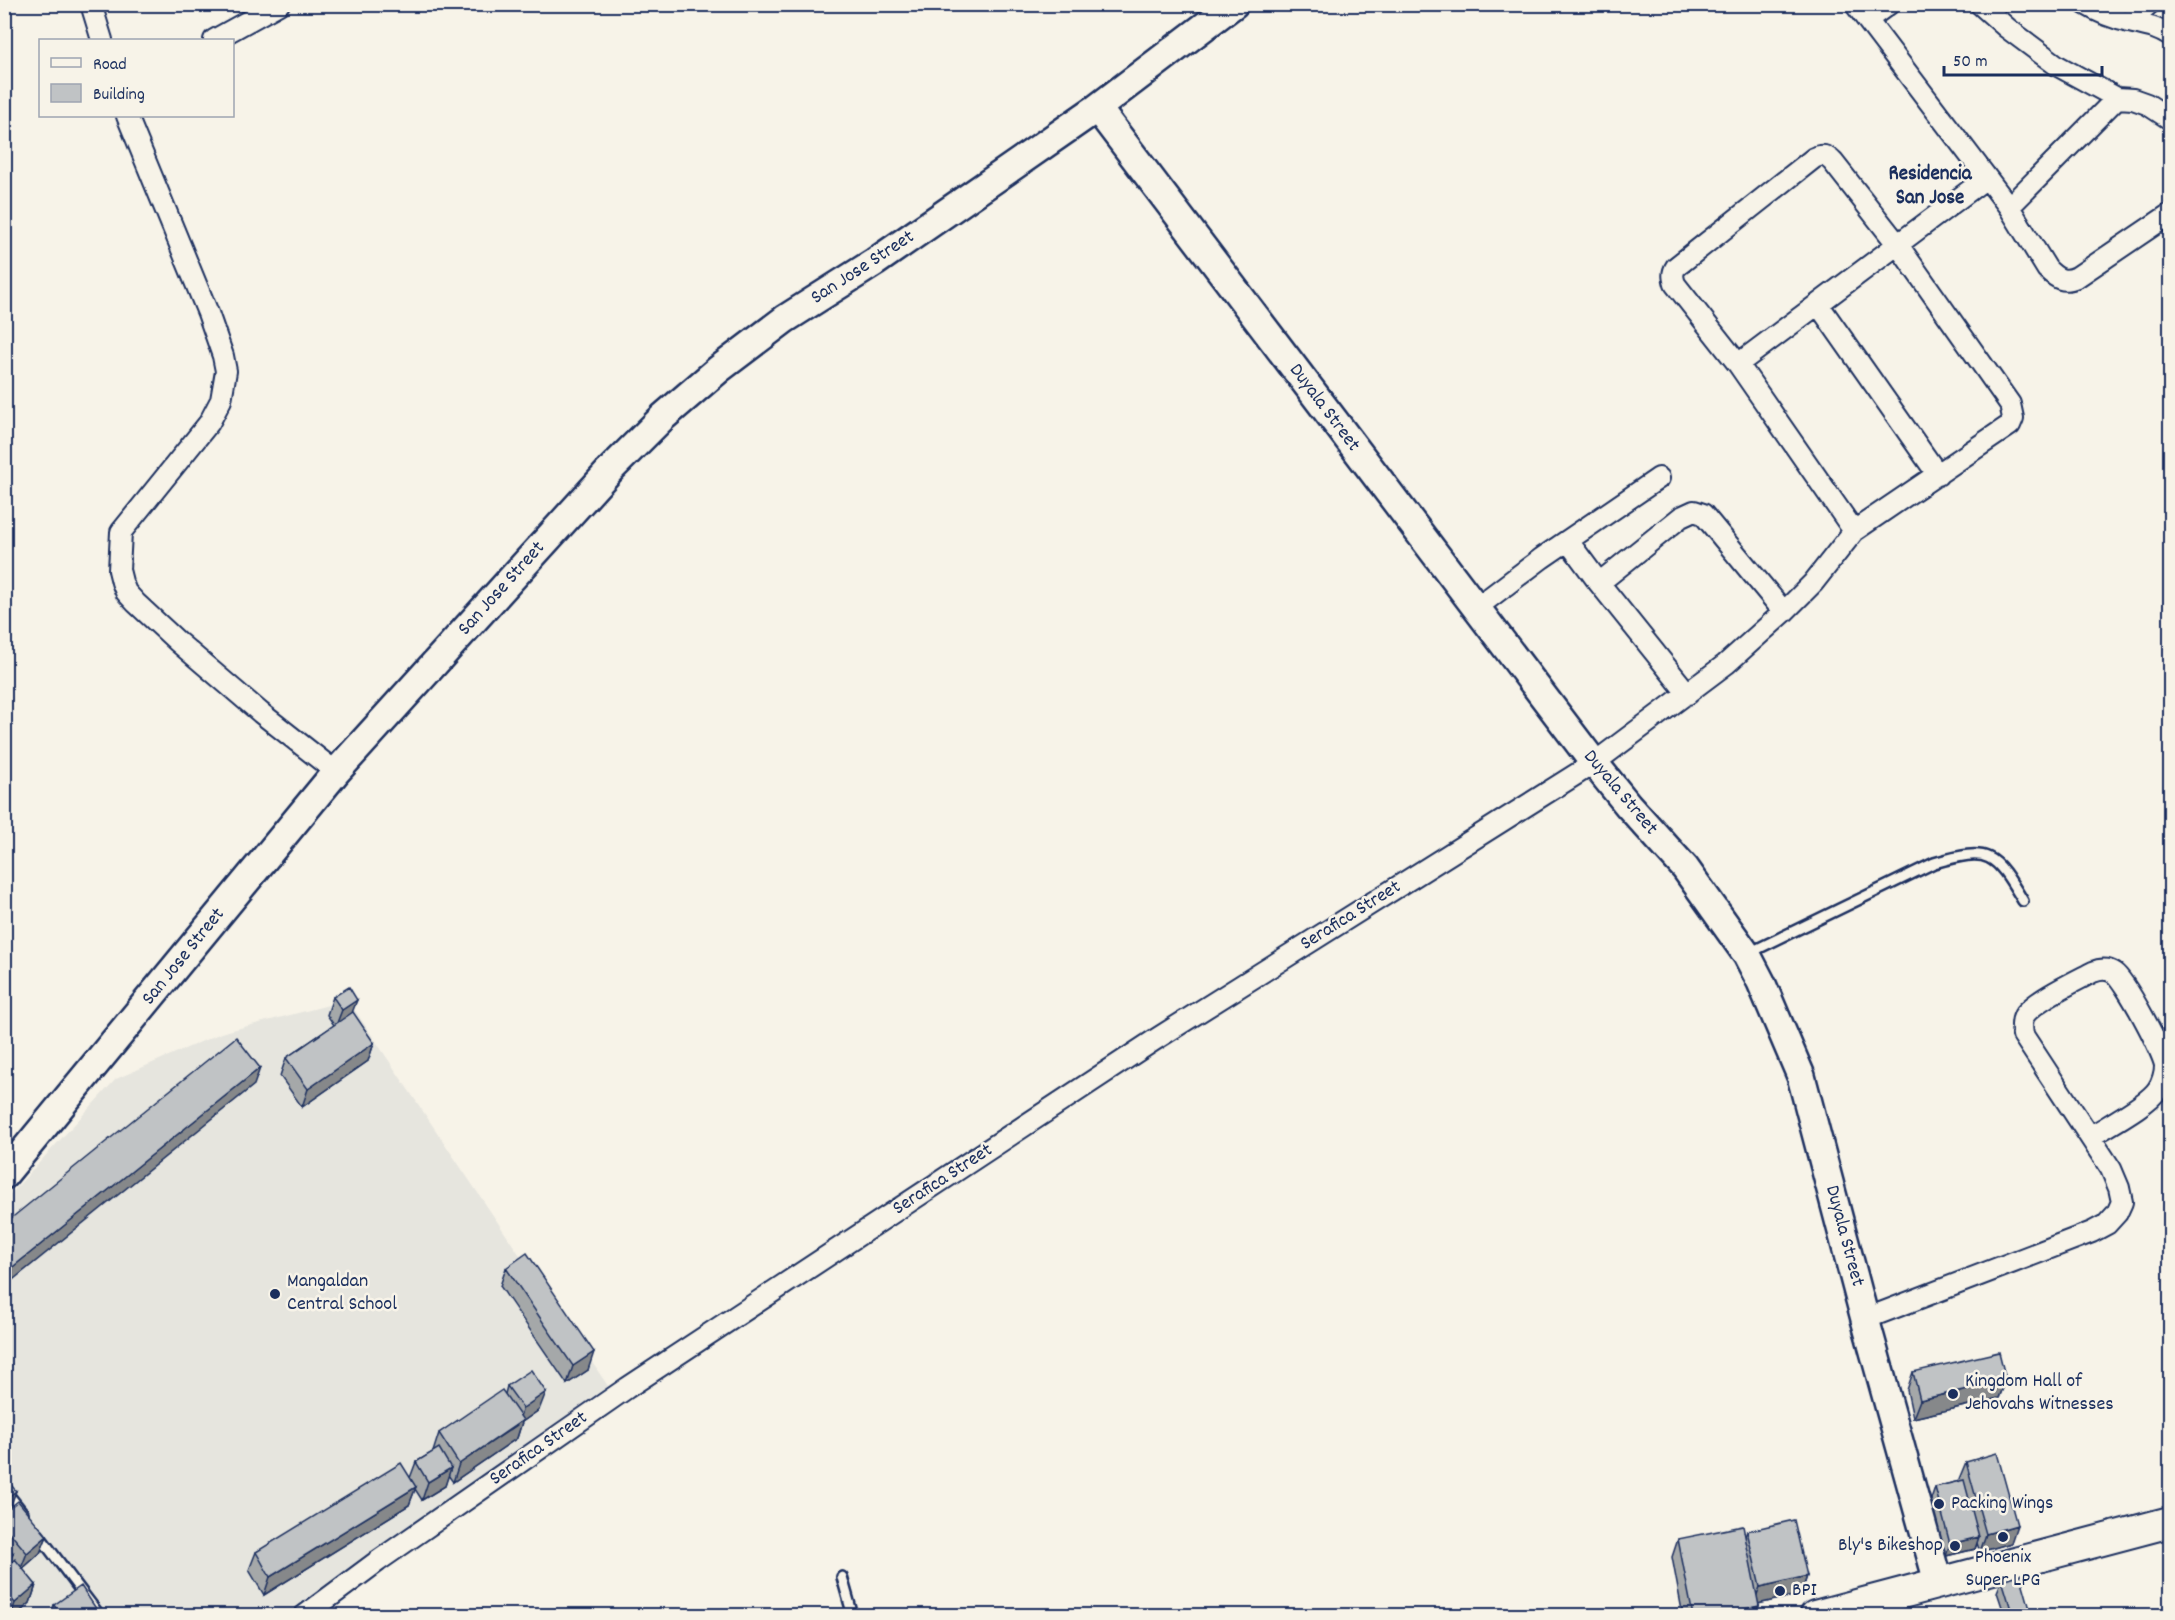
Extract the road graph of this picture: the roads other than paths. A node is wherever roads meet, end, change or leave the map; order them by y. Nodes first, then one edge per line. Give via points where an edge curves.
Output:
1 (91, 4) edge
2 (279, 4) edge
3 (1234, 4) edge
4 (1889, 4) edge
5 (1980, 4) edge
6 (2085, 4) edge
7 (2149, 4) edge
8 (1861, 12) edge
9 (2128, 22) junction
10 (2170, 36) edge
11 (102, 39) edge
12 (216, 39) edge
13 (2117, 98) junction
14 (1097, 108) junction
15 (127, 117) edge
16 (2170, 119) edge
17 (1985, 179) junction
18 (2008, 207) junction
19 (2170, 214) edge
20 (1898, 244) junction
21 (1818, 304) junction
22 (1738, 364) junction
23 (1938, 475) junction
24 (1659, 478) dead end
25 (1854, 531) junction
26 (1568, 541) junction
27 (1599, 583) junction
28 (1476, 608) junction
29 (1784, 612) junction
30 (1688, 694) junction
31 (1594, 763) junction
32 (336, 772) junction
33 (2023, 901) dead end
34 (1747, 954) junction
35 (2090, 1137) junction
36 (4, 1175) edge
37 (1865, 1319) junction
38 (4, 1489) edge
39 (2170, 1522) edge
40 (842, 1577) dead end
41 (1938, 1582) junction
42 (1822, 1614) edge
43 (100, 1616) edge
44 (304, 1616) edge
45 (853, 1616) edge

1 - 11 street
2 - 12 street
3 - 14 street, San Jose Street
4 - 8 street
5 - 13 street via 2058,66
6 - 9 street
7 - 9 street
8 - 17 street
9 - 10 street via 2158,28
13 - 16 street via 2146,104
13 - 18 street
14 - 28 street, Duyala Street
14 - 32 street, San Jose Street via 875,262 785,319 663,417
15 - 32 street via 208,313 226,371 221,400 209,423 122,532 122,582 136,603 178,642
17 - 18 street
17 - 20 street
18 - 19 street via 2047,269 2055,277 2069,280
20 - 21 street
20 - 22 street via 1829,158 1814,158 1673,272 1675,284
20 - 23 street via 2012,411 2010,425
21 - 22 street
21 - 23 street
22 - 25 street
23 - 25 street
24 - 26 street
25 - 29 street, Serafica Street via 1834,559
26 - 27 street
26 - 28 street
27 - 29 street via 1681,517 1694,511 1703,514
27 - 30 street
28 - 31 street, Duyala Street
29 - 30 street, Serafica Street
30 - 31 street, Serafica Street
31 - 34 street, Duyala Street via 1684,868
31 - 44 street, Serafica Street via 1153,1041 667,1362
32 - 36 street, San Jose Street
33 - 34 lane via 2005,870 1992,858 1960,856 1935,863
34 - 37 street, Duyala Street via 1801,1076
35 - 35 street via 2023,1035 2022,1026 2023,1018 2035,1005 2103,969 2113,971 2126,985 2165,1066 2158,1089 2150,1098
35 - 37 street via 2111,1168 2122,1202 2107,1224
37 - 41 street, Duyala Street
38 - 43 lane
39 - 41 main road
40 - 45 lane
41 - 42 main road

